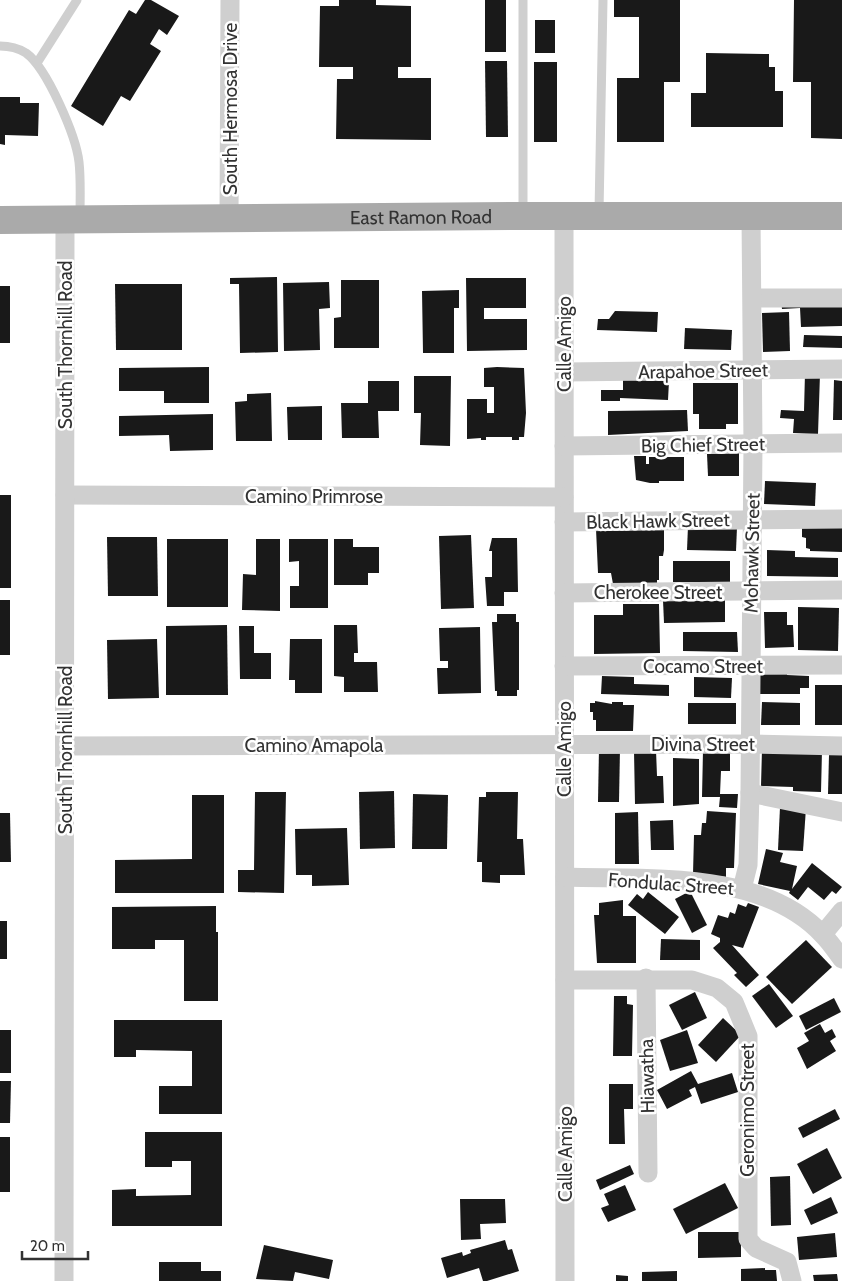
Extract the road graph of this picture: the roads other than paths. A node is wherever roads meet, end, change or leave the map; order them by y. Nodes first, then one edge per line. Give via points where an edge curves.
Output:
1 (78, 0) edge
2 (230, 0) edge
3 (523, 0) edge
4 (604, 0) edge
5 (0, 46) edge
6 (38, 64) junction
7 (523, 216) junction
8 (564, 216) junction
9 (751, 216) junction
10 (842, 216) edge
11 (599, 217) junction
12 (229, 218) junction
13 (0, 220) edge
14 (72, 220) junction
15 (754, 298) junction
16 (842, 298) edge
17 (753, 370) junction
18 (842, 370) edge
19 (564, 372) junction
20 (753, 444) junction
21 (842, 444) edge
22 (564, 446) junction
23 (65, 495) junction
24 (564, 497) junction
25 (842, 519) edge
26 (752, 520) junction
27 (564, 522) junction
28 (842, 590) edge
29 (751, 592) junction
30 (564, 593) junction
31 (751, 665) junction
32 (842, 665) edge
33 (564, 666) junction
34 (564, 744) junction
35 (751, 744) junction
36 (65, 746) junction
37 (842, 746) edge
38 (750, 793) junction
39 (842, 812) edge
40 (565, 877) junction
41 (742, 889) junction
42 (842, 911) edge
43 (823, 934) junction
44 (842, 959) edge
45 (646, 978) junction
46 (565, 980) junction
47 (648, 1173) dead end
48 (64, 1281) edge
49 (565, 1281) edge
50 (792, 1281) edge

1 - 6 lane
2 - 12 street, South Hermosa Drive
3 - 7 lane
4 - 11 lane
5 - 6 lane via 25,52
6 - 14 lane via 75,142 79,163
7 - 8 main road, East Ramon Road
7 - 12 main road, East Ramon Road
8 - 11 main road, East Ramon Road
8 - 19 street, Calle Amigo
9 - 10 main road, East Ramon Road
9 - 11 main road, East Ramon Road
9 - 15 street, Mohawk Street
12 - 14 main road, East Ramon Road
13 - 14 main road, East Ramon Road
14 - 23 street, South Thornhill Road
15 - 16 street
15 - 17 street, Mohawk Street
17 - 18 street, Arapahoe Street
17 - 19 street, Arapahoe Street
17 - 20 street, Mohawk Street
19 - 22 street, Calle Amigo
20 - 21 street, Big Chief Street
20 - 22 street, Big Chief Street
20 - 26 street, Mohawk Street
22 - 24 street, Calle Amigo
23 - 24 street, Camino Primrose
23 - 36 street, South Thornhill Road
24 - 27 street, Calle Amigo
25 - 26 street, Black Hawk Street
26 - 27 street, Black Hawk Street
26 - 29 street, Mohawk Street
27 - 30 street, Calle Amigo
28 - 29 street, Cherokee Street
29 - 30 street, Cherokee Street
29 - 31 street, Mohawk Street
30 - 33 street, Calle Amigo
31 - 32 street, Cocamo Street
31 - 33 street, Cocamo Street
31 - 35 street, Mohawk Street
33 - 34 street, Calle Amigo
34 - 35 street, Divina Street
34 - 36 street, Camino Amapola
34 - 40 street, Calle Amigo
35 - 37 street, Divina Street
35 - 38 street, Mohawk Street
36 - 48 street, South Thornhill Road
38 - 39 street
38 - 41 street, Mohawk Street via 748,865
40 - 41 street, Fondulac Street via 701,882
40 - 46 street, Calle Amigo
41 - 43 street, Fondulac Street via 775,901
42 - 43 street
43 - 44 street, Fondulac Street
45 - 46 street, Geronimo Street
45 - 47 street, Hiawatha
45 - 50 street, Geronimo Street via 692,980 717,988 734,1002 748,1036 748,1239 756,1248 787,1262
46 - 49 street, Calle Amigo

